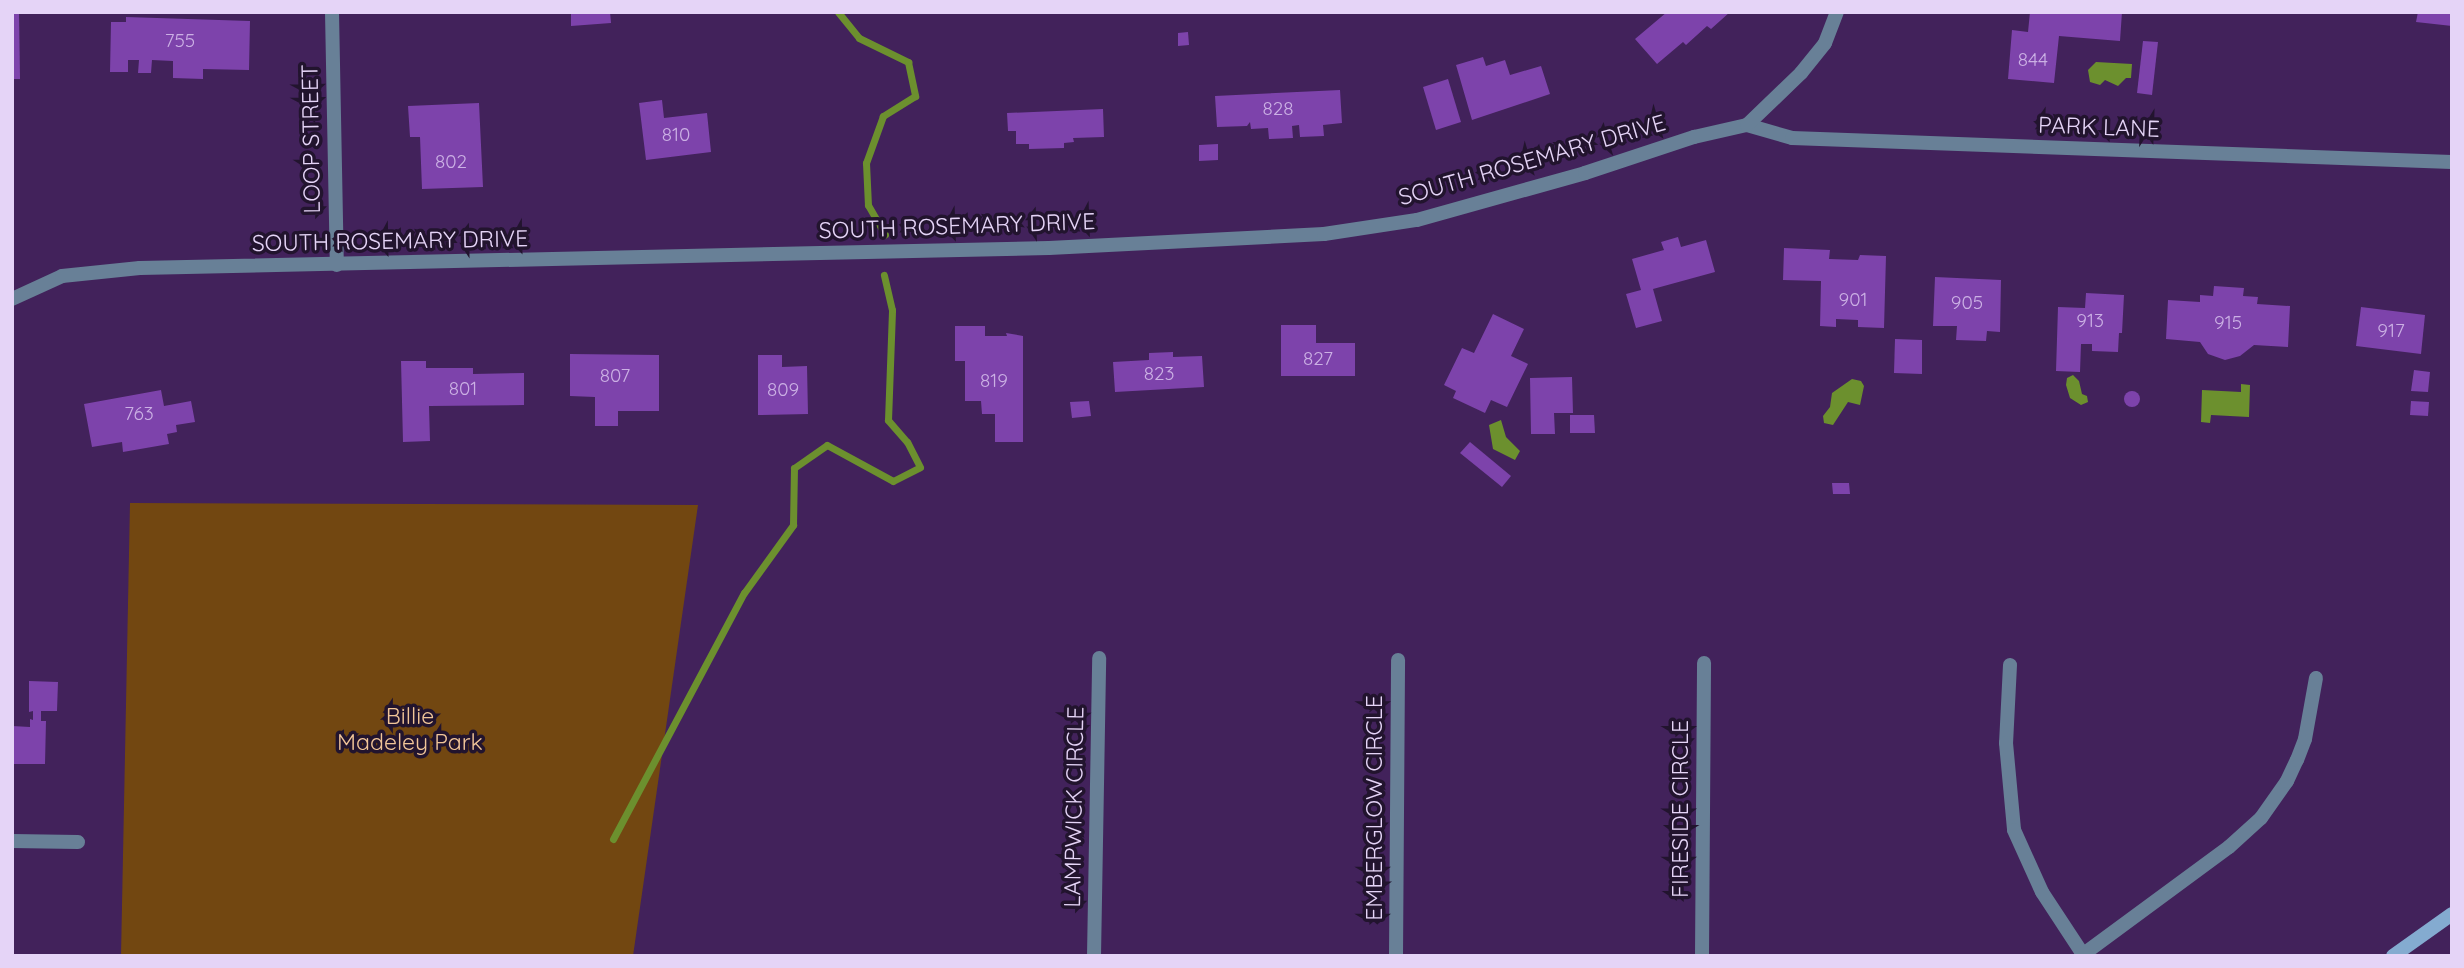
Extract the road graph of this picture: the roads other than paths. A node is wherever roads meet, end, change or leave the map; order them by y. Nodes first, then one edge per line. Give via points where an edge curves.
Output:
1 (332, 12) edge
2 (1837, 12) edge
3 (1747, 125) junction
4 (2452, 162) edge
5 (337, 265) junction
6 (12, 299) edge
7 (1099, 658) dead end
8 (1398, 660) dead end
9 (1704, 663) dead end
10 (2010, 666) dead end
11 (2316, 678) dead end
12 (12, 841) edge
13 (78, 842) dead end
14 (2452, 914) edge
15 (2083, 955) edge
16 (1094, 956) edge
17 (1396, 956) edge
18 (1702, 956) edge
19 (2393, 956) edge

1 - 5 street, LOOP STREET
2 - 3 street via 1825,43 1801,74
3 - 4 street, PARK LANE via 1792,138
3 - 5 street, SOUTH ROSEMARY DRIVE via 1440,215 1324,234 1049,248
5 - 6 street, SOUTH ROSEMARY DRIVE via 140,268 62,276
7 - 16 street, LAMPWICK CIRCLE
8 - 17 street, EMBERGLOW CIRCLE
9 - 18 street, FIRESIDE CIRCLE
10 - 15 street via 2007,743 2014,830 2042,892
11 - 15 street via 2297,760 2261,818 2230,847
12 - 13 street
14 - 19 main road

